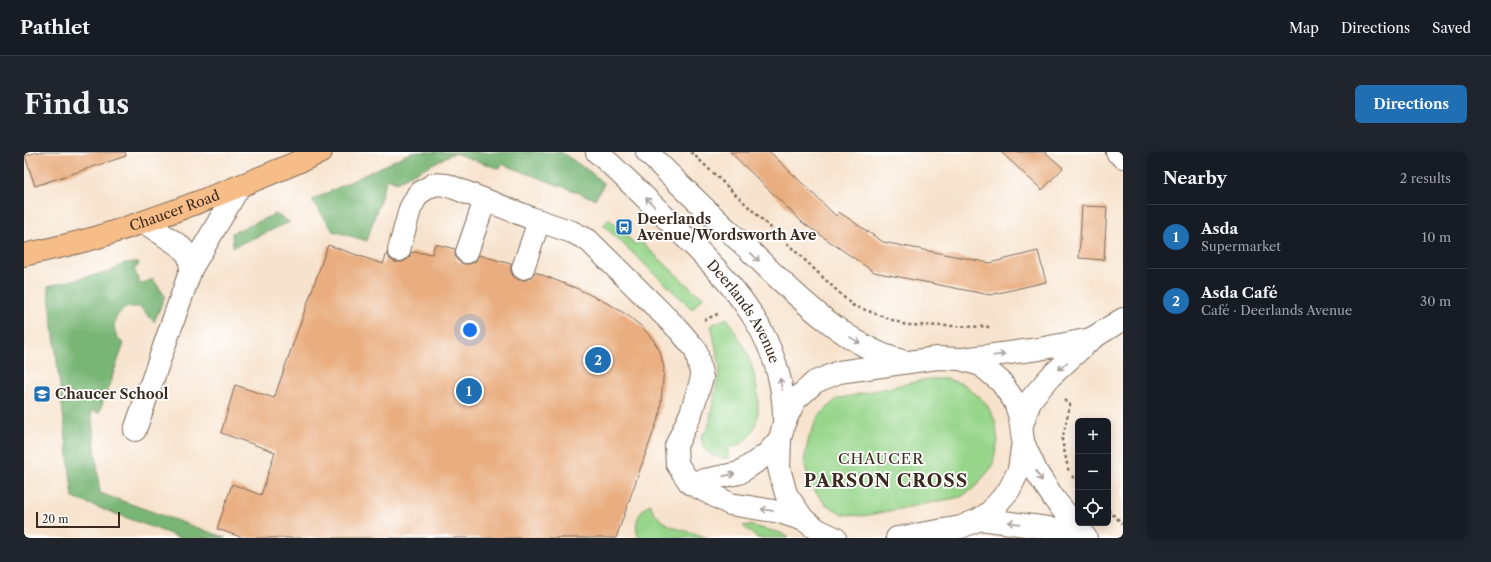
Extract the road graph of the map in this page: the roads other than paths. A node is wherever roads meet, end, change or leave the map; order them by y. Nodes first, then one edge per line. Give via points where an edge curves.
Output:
1 (321, 152) edge
2 (597, 152) edge
3 (647, 152) edge
4 (1117, 152) edge
5 (1123, 157) edge
6 (239, 187) junction
7 (485, 200) junction
8 (539, 221) junction
9 (144, 222) junction
10 (399, 250) dead end
11 (467, 252) dead end
12 (24, 255) edge
13 (523, 268) dead end
14 (189, 276) junction
15 (1123, 319) edge
16 (1092, 339) junction
17 (960, 359) junction
18 (906, 362) junction
19 (135, 430) dead end
20 (782, 431) junction
21 (1022, 433) junction
22 (690, 483) junction
23 (980, 519) junction
24 (804, 520) junction
25 (939, 534) edge
26 (831, 537) edge
27 (897, 538) edge
28 (1079, 538) edge
29 (1086, 538) edge

1 - 6 main road, Chaucer Road
20 -> 2 street, Deerlands Avenue via 784,403 778,370 763,333 742,300 706,257
3 -> 18 street via 777,277 836,327 876,352
4 - 5 street
6 - 9 main road, Chaucer Road
6 - 14 street
7 - 8 street
7 - 10 street via 447,185 434,184 418,194 410,209
7 - 11 street
8 - 13 street
8 - 22 street via 588,240 680,330 696,350 702,378 691,413 676,446 677,464
9 - 12 main road, Chaucer Road
9 - 14 street via 180,246 189,256
14 - 19 street
15 - 16 street
17 -> 16 street
16 -> 21 street via 1044,384 1031,400
17 - 18 street via 937,358
17 - 21 street via 981,365 1001,382 1015,402
18 - 20 street via 839,372 815,382 795,400
22 -> 20 street via 739,474 766,455
20 - 24 street, Deerlands Avenue via 779,468 786,494
21 - 23 street via 1019,470 1009,490 990,512
21 -> 29 street via 1037,473
24 -> 22 street via 780,512 730,504
23 - 25 street
28 -> 23 street via 1048,528
24 - 26 street
25 - 27 street

